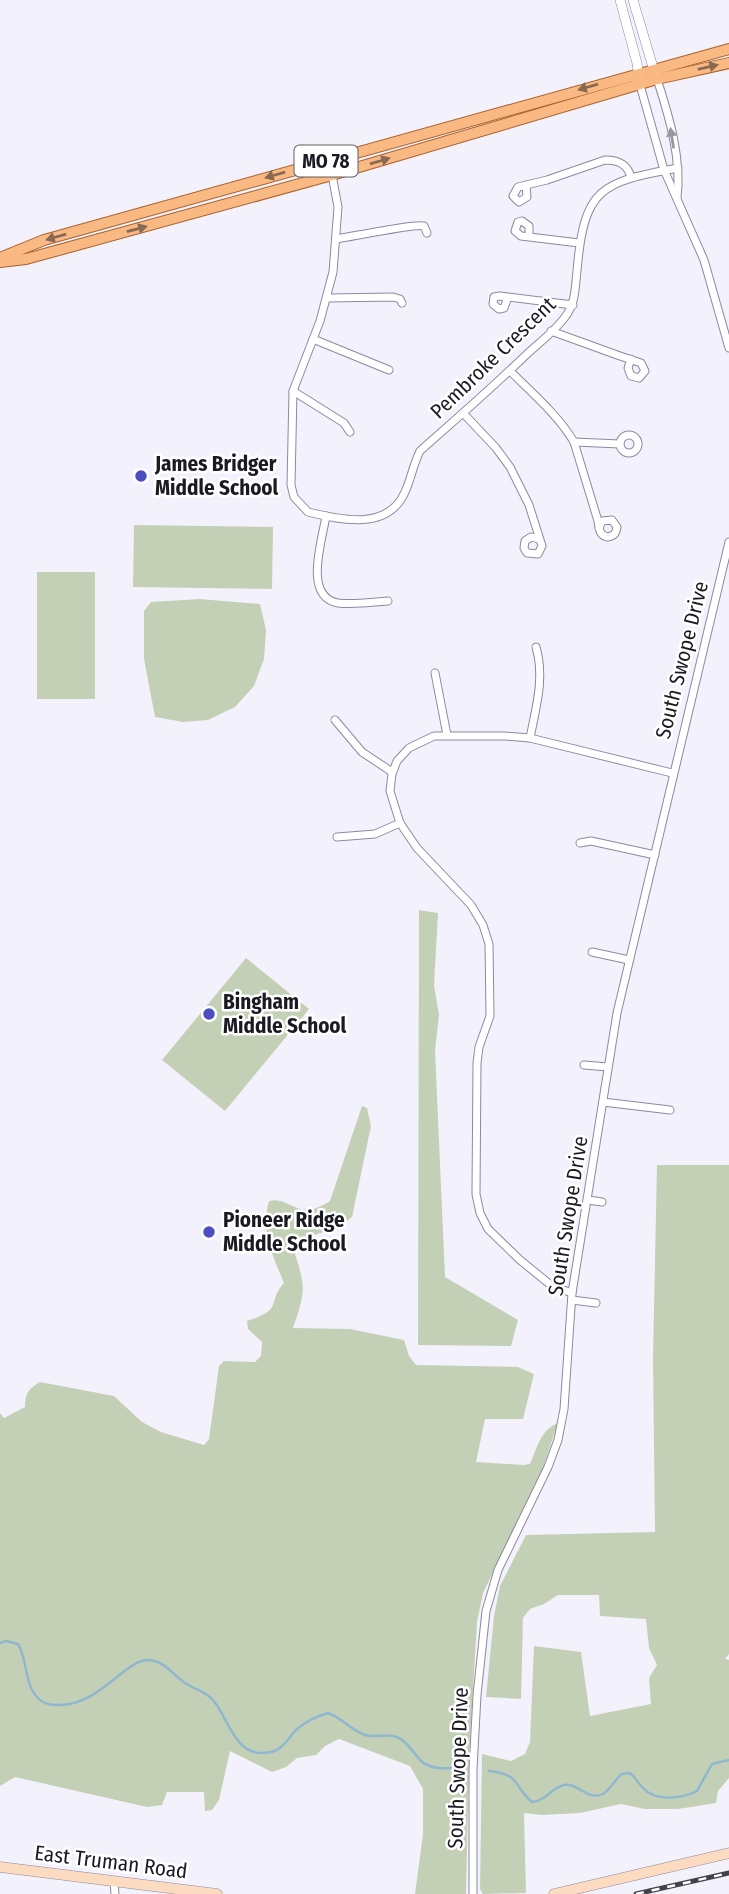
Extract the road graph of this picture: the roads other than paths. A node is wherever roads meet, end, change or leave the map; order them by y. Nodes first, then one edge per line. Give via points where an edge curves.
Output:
1 (620, 0) edge
2 (633, 0) edge
3 (729, 49) edge
4 (729, 63) edge
5 (655, 74) junction
6 (639, 79) junction
7 (678, 168) junction
8 (664, 170) junction
9 (332, 175) junction
10 (631, 178) junction
11 (526, 185) dead end
12 (677, 198) junction
13 (427, 233) dead end
14 (529, 237) dead end
15 (336, 239) junction
16 (579, 243) junction
17 (0, 260) edge
18 (508, 297) dead end
19 (328, 298) junction
20 (402, 303) dead end
21 (573, 305) junction
22 (551, 331) junction
23 (313, 339) junction
24 (729, 348) edge
25 (631, 359) dead end
26 (389, 370) dead end
27 (510, 371) junction
28 (293, 391) junction
29 (463, 413) junction
30 (349, 432) dead end
31 (574, 442) junction
32 (620, 444) dead end
33 (326, 516) junction
34 (599, 528) dead end
35 (538, 539) dead end
36 (729, 542) edge
37 (725, 577) edge
38 (388, 601) dead end
39 (536, 648) dead end
40 (435, 673) dead end
41 (335, 720) dead end
42 (447, 735) junction
43 (530, 738) junction
44 (392, 772) junction
45 (672, 773) junction
46 (400, 823) junction
47 (337, 837) dead end
48 (580, 843) dead end
49 (655, 855) junction
50 (592, 952) dead end
51 (629, 960) junction
52 (584, 1065) dead end
53 (608, 1067) junction
54 (603, 1102) junction
55 (670, 1110) dead end
56 (588, 1200) junction
57 (602, 1202) dead end
58 (572, 1297) junction
59 (596, 1303) dead end
60 (729, 1853) edge
61 (0, 1867) edge
62 (114, 1882) junction
63 (115, 1894) edge
64 (217, 1894) edge
65 (473, 1894) edge
66 (554, 1894) edge

1 - 6 street
2 - 5 street
3 - 5 main road, MO 78
5 -> 4 main road, MO 78
5 - 6 main road, MO 78
7 -> 5 street
6 - 8 street
9 -> 6 main road, MO 78
6 -> 17 main road, MO 78 via 44,240
7 - 8 street, Pembroke Crescent
7 - 12 street
8 - 10 street, Pembroke Crescent
8 - 12 street
9 - 15 street via 338,207
17 -> 9 main road, MO 78 via 26,259
10 - 11 street via 624,165 605,160
10 - 16 street, Pembroke Crescent via 605,188 595,198
12 - 24 street via 704,260
13 - 15 street via 418,224
14 - 16 street
15 - 19 street
16 - 21 street, Pembroke Crescent
18 - 21 street
19 - 20 street via 393,297
19 - 23 street
21 - 22 street, Pembroke Crescent
22 - 25 street
22 - 27 street, Pembroke Crescent
23 - 26 street
23 - 28 street
27 - 29 street, Pembroke Crescent
27 - 31 street
28 - 30 street via 344,423
28 - 33 street via 294,497 308,512
29 - 33 street, Pembroke Crescent via 420,451 405,492 391,512 371,520
29 - 35 street via 510,467 526,497
31 - 32 street
31 - 34 street
33 - 38 street via 317,579 322,594 341,603
36 - 37 street, South Swope Drive
37 - 45 street, South Swope Drive
39 - 43 street via 541,680
40 - 42 street
41 - 44 street via 362,752
42 - 43 street
42 - 44 street via 424,739 409,748
43 - 45 street
44 - 46 street via 390,791
45 - 49 street, South Swope Drive
46 - 47 street via 375,834
46 - 58 street via 417,849 471,905 489,944 490,1016 477,1063 476,1194 480,1213 488,1229 520,1261
48 - 49 street via 591,841
49 - 51 street, South Swope Drive
50 - 51 street
51 - 53 street, South Swope Drive
52 - 53 street
53 - 54 street, South Swope Drive
54 - 55 street
54 - 56 street, South Swope Drive
56 - 57 street
56 - 58 street, South Swope Drive
58 - 59 street
58 - 65 street, South Swope Drive via 558,1440 498,1570 485,1611 473,1769
60 - 66 main road
61 - 62 main road, East Truman Road
62 - 63 street
62 - 64 main road, East Truman Road

